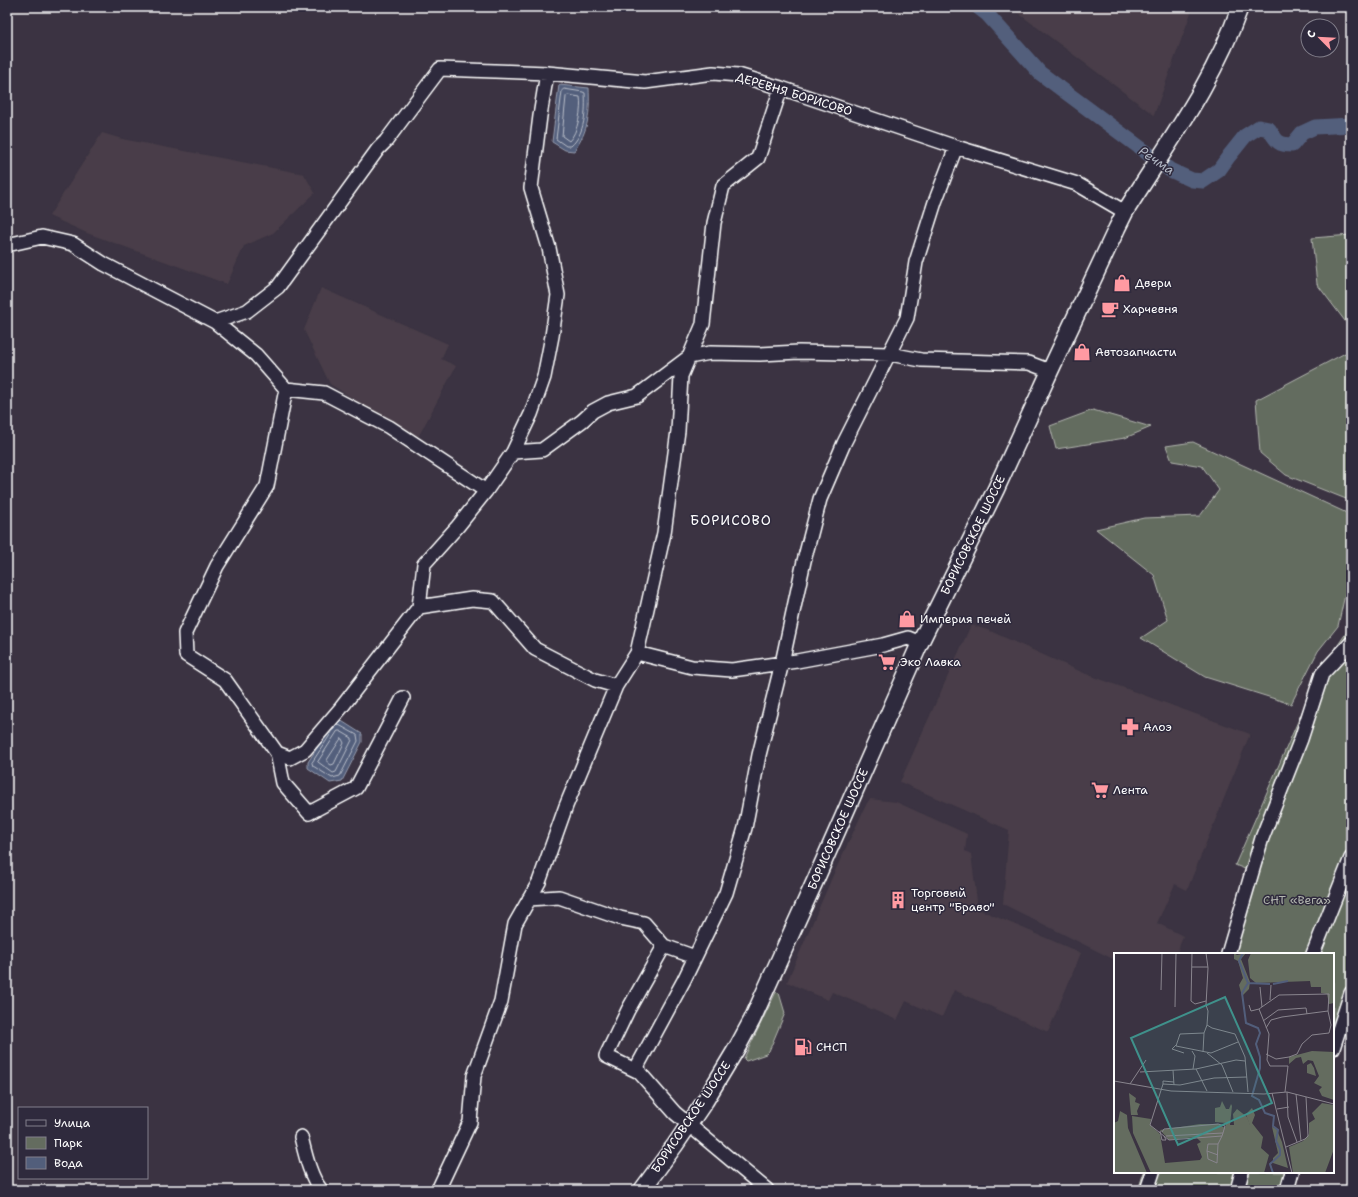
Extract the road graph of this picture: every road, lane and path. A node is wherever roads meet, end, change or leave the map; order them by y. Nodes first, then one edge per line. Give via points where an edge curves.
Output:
1 (1240, 7) edge
2 (547, 73) junction
3 (781, 88) junction
4 (956, 147) junction
5 (1125, 212) junction
6 (7, 245) edge
7 (215, 322) junction
8 (890, 354) junction
9 (689, 357) junction
10 (1050, 371) junction
11 (286, 389) junction
12 (513, 452) junction
13 (486, 491) junction
14 (419, 607) junction
15 (920, 642) junction
16 (1351, 643) edge
17 (637, 653) junction
18 (782, 662) junction
19 (616, 686) junction
20 (403, 698) dead end
21 (277, 753) junction
22 (1351, 858) edge
23 (529, 899) junction
24 (664, 946) junction
25 (1228, 953) edge
26 (1314, 953) edge
27 (695, 957) junction
28 (1351, 993) edge
29 (1334, 1045) edge
30 (639, 1072) junction
31 (688, 1125) junction
32 (301, 1137) dead end
33 (1153, 1173) edge
34 (1242, 1173) edge
35 (1292, 1173) edge
36 (321, 1190) edge
37 (438, 1190) edge
38 (642, 1190) edge
39 (767, 1190) edge
40 (1147, 1190) edge
41 (1237, 1190) edge
42 (1286, 1190) edge

1 - 5 main road, БОРИСОВСКОЕ ШОССЕ via 1215,66
2 - 3 street, ДЕРЕВНЯ БОРИСОВО via 645,82 713,73 738,75
2 - 7 street, ДЕРЕВНЯ БОРИСОВО via 440,69 378,149 278,288 247,311
2 - 12 street via 531,188 549,248 558,294 544,378
3 - 4 street, ДЕРЕВНЯ БОРИСОВО
3 - 9 street via 758,158 723,186 714,223 703,324
4 - 5 street, ДЕРЕВНЯ БОРИСОВО via 1077,184
4 - 8 street via 916,262 907,318
5 - 10 main road, БОРИСОВСКОЕ ШОССЕ
6 - 7 street via 42,237 73,244 104,264
7 - 11 street via 256,355
8 - 9 street via 710,353
8 - 10 street via 921,360 1029,363
8 - 18 street via 844,442 820,499
9 - 12 street via 637,396 608,403 592,411 542,450
9 - 17 street via 681,376 678,431 664,533
10 - 15 main road, БОРИСОВСКОЕ ШОССЕ via 996,489
11 - 13 street via 324,392 389,427
11 - 21 street via 267,486 217,566 185,633 186,656 225,680
12 - 13 street
13 - 14 street via 424,564
14 - 19 street via 472,599 494,601 535,649 595,680
14 - 21 street via 305,750 290,758
15 - 18 street via 908,638 883,645
15 - 31 main road, БОРИСОВСКОЕ ШОССЕ via 752,1020 718,1081
16 - 25 street via 1322,674 1301,739 1262,838
17 - 18 street via 692,667 732,670
17 - 19 street
18 - 27 street via 759,755 745,828 726,893
19 - 23 street via 566,806 539,882
20 - 21 street via 356,788 309,813 283,783
22 - 26 street
23 - 24 street via 559,897 644,924
23 - 37 street via 515,924 501,1001 474,1076 470,1122
24 - 27 street
24 - 30 street via 606,1056
27 - 30 street via 638,1064
28 - 29 street
30 - 31 street
31 - 38 main road, БОРИСОВСКОЕ ШОССЕ
31 - 39 street
32 - 36 street via 306,1157
33 - 40 street
34 - 41 street
35 - 42 street

